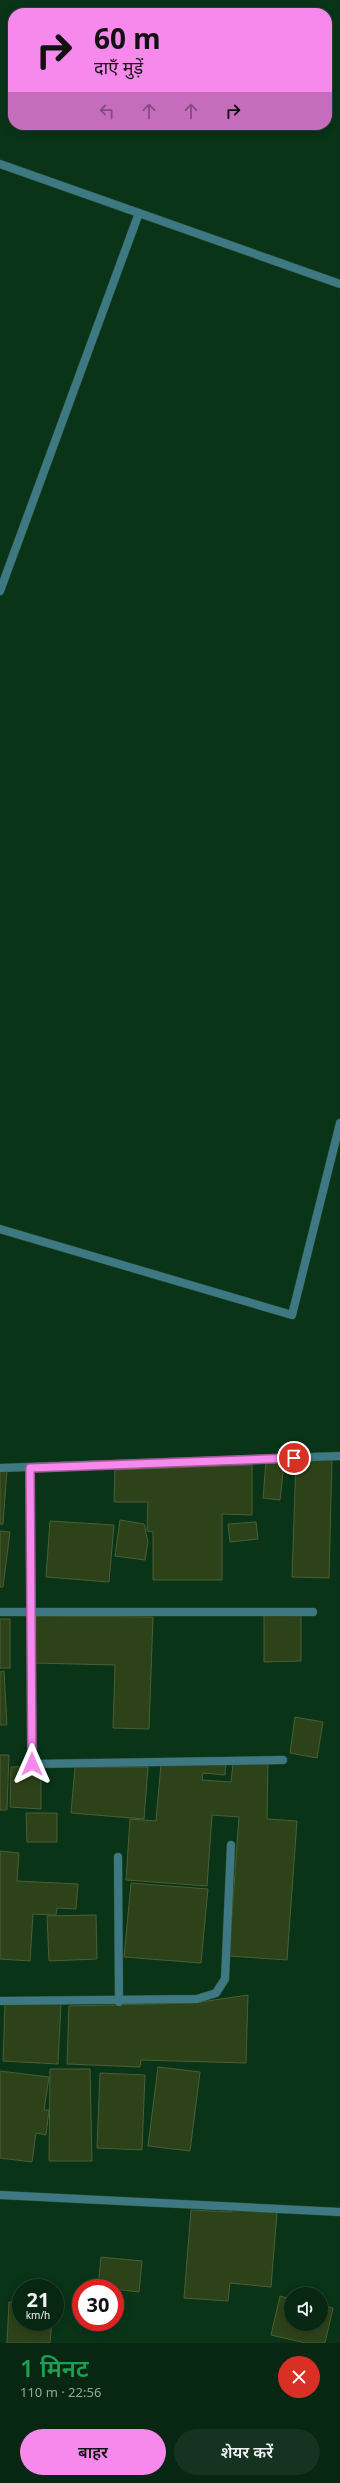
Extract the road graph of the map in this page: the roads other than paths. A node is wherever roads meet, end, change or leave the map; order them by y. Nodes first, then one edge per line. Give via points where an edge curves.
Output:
1 (0, 164) edge
2 (139, 213) junction
3 (340, 284) edge
4 (0, 591) edge
5 (340, 1123) edge
6 (0, 1229) edge
7 (340, 1456) edge
8 (0, 1468) edge
9 (30, 1468) junction
10 (31, 1611) junction
11 (0, 1612) edge
12 (313, 1612) dead end
13 (283, 1760) dead end
14 (231, 1845) dead end
15 (118, 1857) dead end
16 (0, 2001) edge
17 (120, 2002) junction
18 (0, 2195) edge
19 (340, 2212) edge

1 - 2 street
2 - 3 street
2 - 4 street
5 - 6 street via 292,1315
7 - 9 street
8 - 9 street
9 - 10 street
10 - 11 street
10 - 12 street
10 - 13 street via 32,1764
14 - 17 street via 225,1980 216,1993 197,1999
15 - 17 street
16 - 17 street
18 - 19 street

